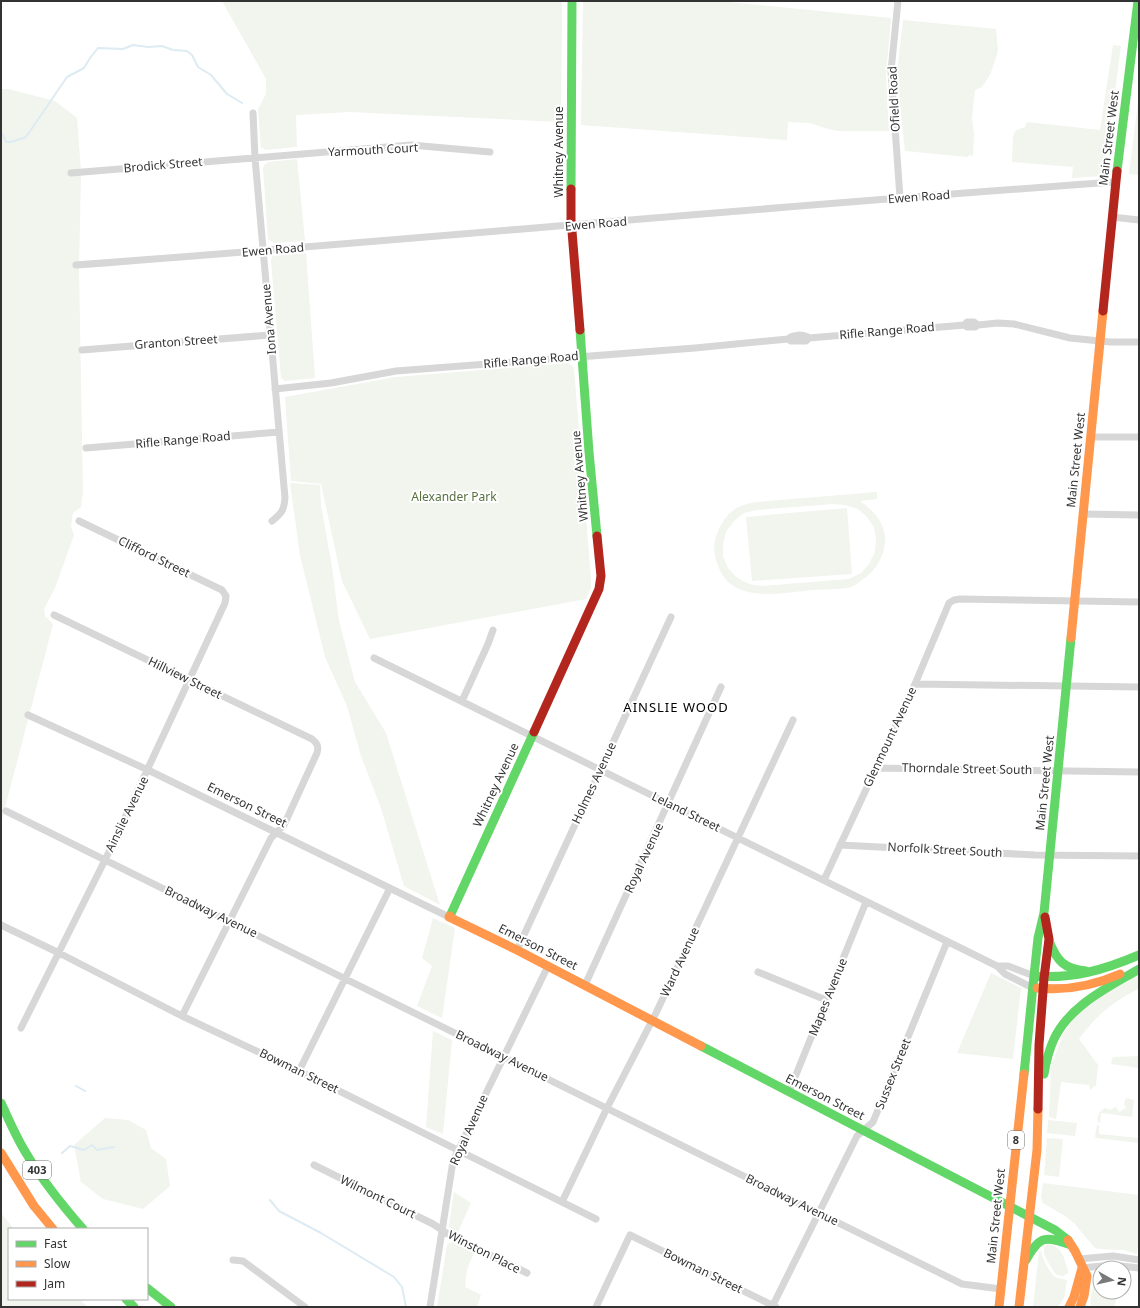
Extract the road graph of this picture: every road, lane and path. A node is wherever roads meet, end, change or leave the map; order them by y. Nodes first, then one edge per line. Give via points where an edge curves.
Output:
1 (572, 1) edge
2 (898, 1) edge
3 (1136, 4) edge
4 (253, 113) dead end
5 (490, 152) dead end
6 (255, 158) junction
7 (70, 173) dead end
8 (1116, 182) junction
9 (900, 198) junction
10 (1112, 217) junction
11 (1139, 220) edge
12 (571, 226) junction
13 (264, 251) junction
14 (76, 266) dead end
15 (270, 335) junction
16 (1100, 341) junction
17 (1139, 342) edge
18 (82, 350) dead end
19 (581, 356) junction
20 (275, 389) junction
21 (279, 432) junction
22 (1091, 437) junction
23 (1139, 437) edge
24 (86, 448) dead end
25 (1083, 514) junction
26 (1139, 515) edge
27 (79, 521) dead end
28 (272, 521) dead end
29 (226, 596) joint
30 (1075, 601) junction
31 (1139, 602) edge
32 (54, 615) dead end
33 (671, 617) dead end
34 (493, 630) dead end
35 (374, 658) dead end
36 (188, 680) junction
37 (914, 684) junction
38 (1066, 686) junction
39 (721, 687) dead end
40 (1139, 687) edge
41 (462, 701) junction
42 (28, 715) dead end
43 (793, 720) dead end
44 (532, 736) junction
45 (875, 768) junction
46 (148, 770) junction
47 (600, 770) junction
48 (1058, 770) junction
49 (1139, 772) edge
50 (669, 804) junction
51 (6, 811) dead end
52 (277, 832) junction
53 (737, 838) junction
54 (840, 845) junction
55 (1050, 855) junction
56 (1139, 856) edge
57 (105, 860) junction
58 (824, 880) junction
59 (390, 888) junction
60 (866, 902) junction
61 (1044, 913) junction
62 (449, 917) junction
63 (230, 922) junction
64 (1, 924) edge
65 (1048, 939) junction
66 (947, 942) junction
67 (517, 950) junction
68 (59, 953) junction
69 (1139, 955) edge
70 (548, 966) junction
71 (997, 966) junction
72 (1139, 966) edge
73 (1139, 970) edge
74 (1096, 971) junction
75 (758, 972) dead end
76 (1034, 976) junction
77 (345, 978) junction
78 (1044, 978) junction
79 (585, 985) junction
80 (1032, 988) junction
81 (1043, 989) junction
82 (826, 1000) junction
83 (182, 1016) junction
84 (652, 1020) junction
85 (22, 1028) dead end
86 (504, 1057) junction
87 (299, 1071) junction
88 (789, 1092) junction
89 (1, 1103) edge
90 (607, 1108) junction
91 (863, 1130) junction
92 (1037, 1138) junction
93 (457, 1150) junction
94 (1, 1153) edge
95 (314, 1165) dead end
96 (562, 1202) junction
97 (1010, 1205) junction
98 (818, 1212) junction
99 (1029, 1215) junction
100 (596, 1219) dead end
101 (53, 1228) edge
102 (82, 1228) edge
103 (442, 1230) junction
104 (1071, 1244) junction
105 (234, 1260) dead end
106 (1139, 1260) edge
107 (1081, 1264) junction
108 (1024, 1266) junction
109 (1139, 1268) edge
110 (527, 1273) dead end
111 (148, 1289) edge
112 (1001, 1289) junction
113 (775, 1306) edge
114 (171, 1307) edge
115 (305, 1307) edge
116 (430, 1307) edge
117 (596, 1307) edge
118 (999, 1307) edge
119 (1019, 1307) edge
120 (1069, 1307) edge
121 (1080, 1307) edge

1 - 12 main road, Whitney Avenue
2 - 9 street, Ofield Road via 891,71
3 - 8 main road, Main Street West
4 - 6 street, Iona Avenue
5 - 6 street, Yarmouth Court via 411,145
6 - 7 street, Brodick Street
6 - 13 street, Iona Avenue
8 - 9 street, Ewen Road
8 - 10 main road, Main Street West
9 - 12 street, Ewen Road
10 - 11 street
10 - 16 main road, Main Street West
12 - 13 street, Ewen Road
12 - 19 main road, Whitney Avenue
13 - 14 street, Ewen Road
13 - 15 street, Iona Avenue
15 - 18 street, Granton Street
15 - 20 street, Iona Avenue
16 - 17 street, Rifle Range Road
16 - 19 street, Rifle Range Road via 1070,338 1014,324 998,323 975,327 965,325 810,338 790,342 788,339
16 - 22 main road, Main Street West
19 - 20 street, Rifle Range Road via 396,371 331,383
19 - 44 main road, Whitney Avenue via 601,576 599,589
20 - 21 street, Iona Avenue
21 - 24 street, Rifle Range Road
21 - 28 street, Iona Avenue via 285,498 284,508
22 - 23 street
22 - 25 main road, Main Street West
25 - 26 street
25 - 30 main road, Main Street West
27 - 29 street, Clifford Street via 222,590
29 - 36 street, Ainslie Avenue
30 - 31 street
30 - 37 street, Glenmount Avenue via 954,600 949,603
30 - 38 main road, Main Street West
32 - 36 street, Hillview Street
33 - 47 street, Holmes Avenue
34 - 41 street
35 - 41 street, Leland Street
36 - 46 street, Ainslie Avenue
36 - 52 street, Hillview Street via 317,743 317,752 284,825
37 - 38 street
37 - 45 street, Glenmount Avenue
38 - 40 street
38 - 48 main road, Main Street West
39 - 50 street, Royal Avenue
41 - 44 street, Leland Street
42 - 46 street, Emerson Street
43 - 53 street, Ward Avenue
44 - 47 street, Leland Street
44 - 62 main road, Whitney Avenue
45 - 48 street, Thorndale Street South
45 - 54 street, Glenmount Avenue
46 - 52 street, Emerson Street
46 - 57 street, Ainslie Avenue
47 - 50 street, Leland Street
47 - 67 street, Holmes Avenue
48 - 49 street, Thorndale Street South
48 - 55 main road, Main Street West
50 - 53 street, Leland Street
50 - 79 street, Royal Avenue
51 - 57 street, Broadway Avenue
52 - 59 street, Emerson Street
52 - 63 street via 271,838
53 - 58 street, Leland Street
53 - 84 street, Ward Avenue
54 - 55 street, Norfolk Street South
54 - 58 street, Glenmount Avenue
55 - 56 street, Norfolk Street South
55 - 61 main road, Main Street West
57 - 63 street, Broadway Avenue
57 - 68 street, Ainslie Avenue
58 - 60 street, Leland Street
59 - 62 street, Emerson Street
59 - 77 street
60 - 66 street, Leland Street
60 - 82 street, Mapes Avenue
61 - 65 main road, Main Street West
61 - 76 main road, Main Street West via 1038,938
62 - 67 main road, Emerson Street
63 - 77 street, Broadway Avenue
63 - 83 street
64 - 68 street, Bowman Street
65 - 74 main road via 1054,954 1064,966 1075,970
65 - 78 main road, Main Street West
66 - 71 street, Leland Street
66 - 91 street, Sussex Street via 873,1122
67 - 70 main road, Emerson Street
68 - 83 street, Bowman Street
68 - 85 street, Ainslie Avenue
69 - 74 main road
70 - 79 main road, Emerson Street
70 - 86 street, Royal Avenue
71 - 76 street, Leland Street via 1008,966
71 - 80 street, Leland Street via 1005,974
72 - 81 main road via 1087,985
73 - 92 main road via 1090,998 1072,1014 1058,1033 1045,1065
74 - 78 main road
75 - 82 street
76 - 78 main road
76 - 80 main road, Main Street West / 8
77 - 86 street, Broadway Avenue
77 - 87 street
78 - 81 main road, Main Street West
79 - 84 main road, Emerson Street
80 - 81 main road
80 - 97 main road, Main Street West / 8
81 - 92 main road, Main Street West / 8
82 - 88 street, Mapes Avenue
83 - 87 street, Bowman Street
84 - 88 main road, Emerson Street
84 - 90 street, Ward Avenue
86 - 90 street, Broadway Avenue
86 - 93 street, Royal Avenue
87 - 93 street, Bowman Street
88 - 91 main road, Emerson Street
89 - 102 main road, 403 via 29,1158
90 - 96 street, Ward Avenue
90 - 98 street, Broadway Avenue
91 - 97 main road, Emerson Street
91 - 98 street, Sussex Street via 857,1136
92 - 99 main road, Main Street West / 8
93 - 96 street, Bowman Street
93 - 103 street, Royal Avenue
94 - 101 main road, 403 via 34,1206
95 - 103 street, Wilmont Court
96 - 100 street, Bowman Street
97 - 99 main road, Emerson Street
97 - 112 main road, Main Street West / 8
98 - 112 street, Broadway Avenue via 962,1284
98 - 113 street, Sussex Street
99 - 104 main road, Emerson Street via 1060,1233
99 - 108 main road, Main Street West / 8
103 - 110 street, Winston Place
103 - 116 street, Royal Avenue
104 - 107 main road
104 - 108 main road via 1049,1238 1040,1240
105 - 115 street via 243,1261
106 - 107 street via 1113,1256
107 - 109 street
107 - 120 main road via 1075,1295
107 - 121 main road via 1087,1276
108 - 119 main road, Main Street West / 8
111 - 114 main road
112 - 118 main road, Main Street West / 8
113 - 117 street, Bowman Street via 630,1235

